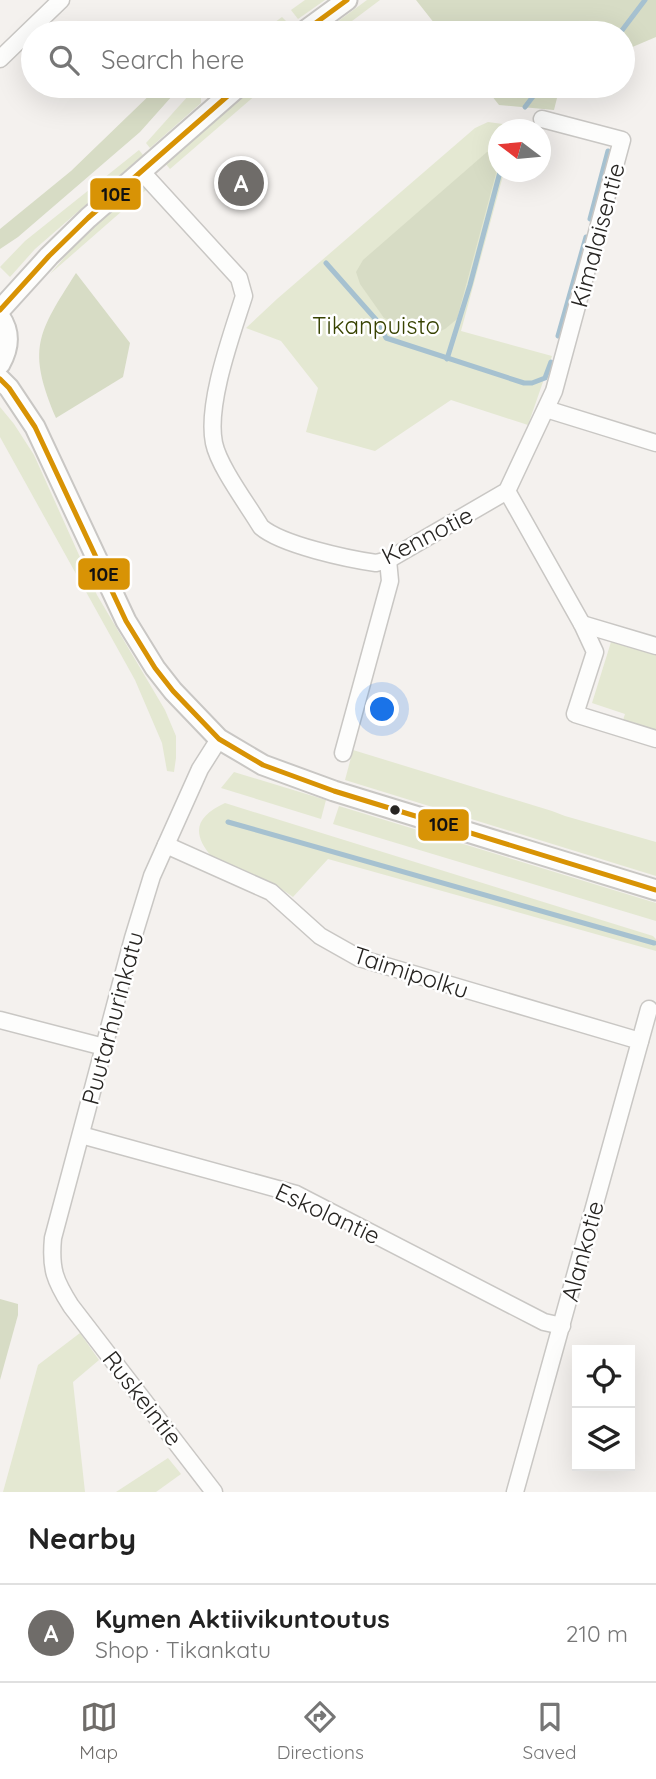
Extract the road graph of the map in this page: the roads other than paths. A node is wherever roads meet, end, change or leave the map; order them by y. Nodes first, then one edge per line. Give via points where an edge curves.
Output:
1 (61, 0) edge
2 (347, 0) edge
3 (39, 21) edge
4 (318, 21) edge
5 (21, 39) edge
6 (0, 59) edge
7 (225, 98) edge
8 (551, 121) edge
9 (141, 171) junction
10 (0, 310) edge
11 (0, 317) edge
12 (0, 364) edge
13 (0, 379) edge
14 (547, 409) junction
15 (656, 443) edge
16 (507, 491) junction
17 (388, 561) junction
18 (582, 624) junction
19 (656, 646) edge
20 (656, 739) edge
21 (219, 740) junction
22 (343, 753) dead end
23 (166, 845) junction
24 (656, 890) edge
25 (649, 1009) dead end
26 (0, 1020) edge
27 (640, 1041) junction
28 (104, 1047) junction
29 (81, 1135) junction
30 (71, 1306) joint
31 (562, 1326) junction
32 (214, 1492) edge
33 (515, 1492) edge

1 - 3 street
2 - 4 street
5 - 6 street
7 - 9 street
8 - 14 street, Kimalaisentie via 622,140
9 - 10 street via 49,256
9 - 17 street, Kennotie via 239,278 243,288 213,416 214,445 261,527 288,542 368,562
11 - 12 street via 8,337
13 - 21 street via 35,427 126,621 155,668
14 - 15 street
14 - 16 street
16 - 17 street, Kennotie
16 - 18 street
17 - 22 street via 390,580
18 - 19 street
18 - 20 street via 595,652 575,714
21 - 23 street, Puutarhurinkatu via 200,769
21 - 24 street via 263,765 334,791
23 - 27 street, Taimipolku via 271,892 320,936 359,958
23 - 28 street, Puutarhurinkatu via 133,937
25 - 27 street, Alankotie
26 - 28 street
27 - 31 street, Alankotie
28 - 29 street, Puutarhurinkatu
29 - 30 street, Puutarhurinkatu via 52,1252 57,1284
29 - 31 street, Eskolantie via 296,1194 544,1322
30 - 32 street, Ruskeintie
31 - 33 street, Alankotie

